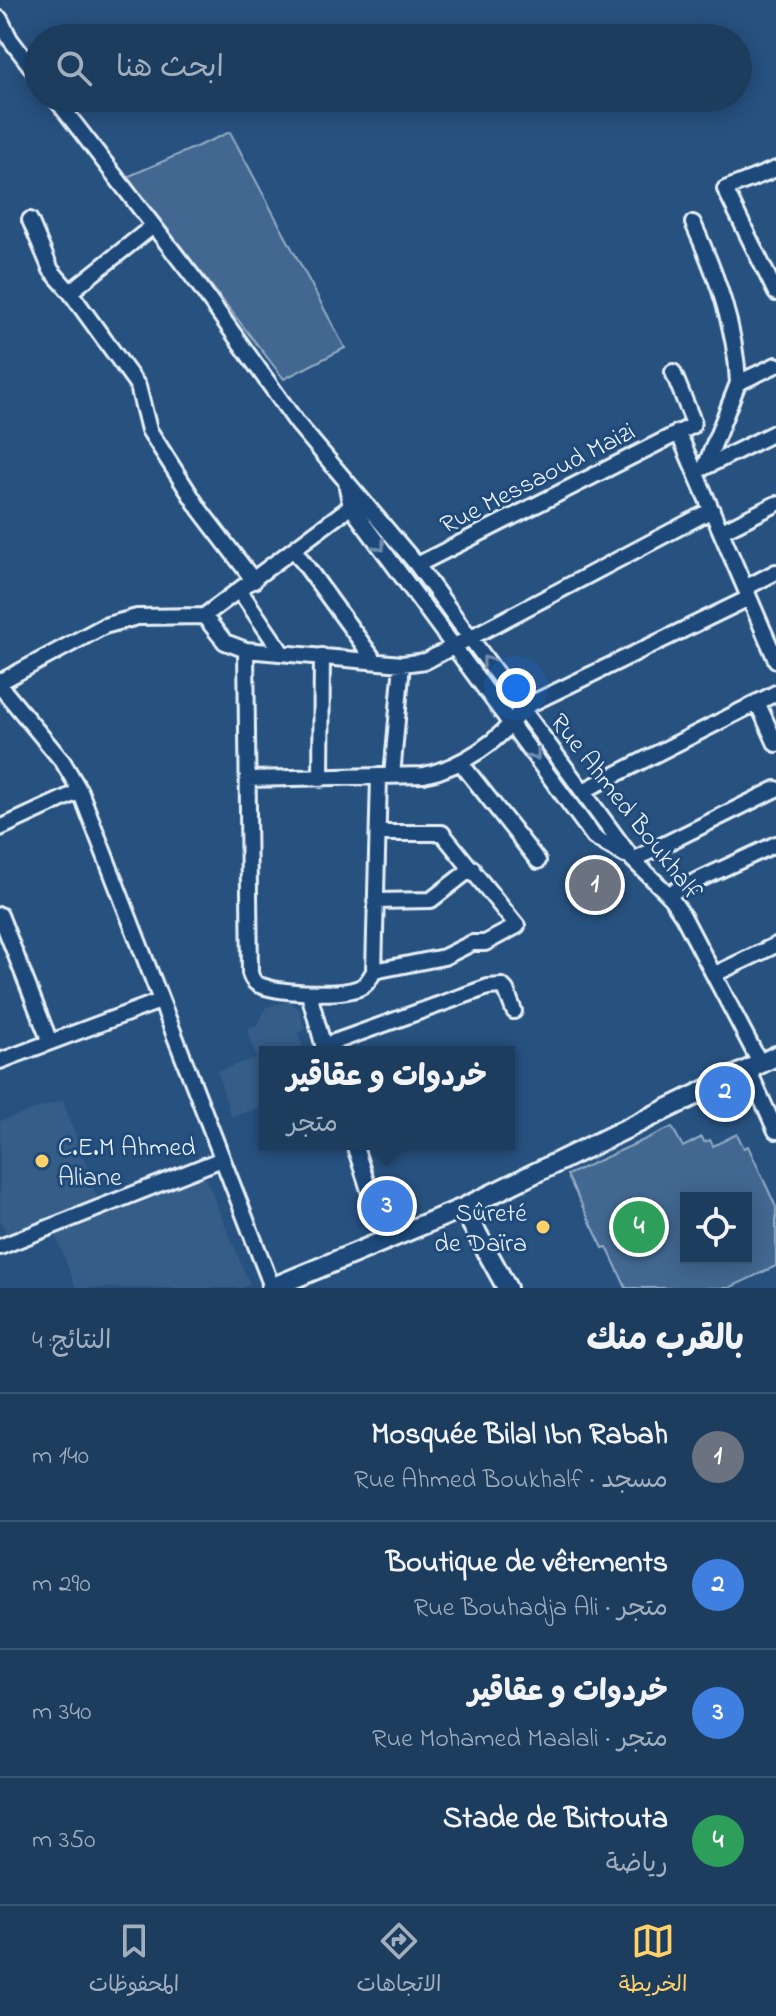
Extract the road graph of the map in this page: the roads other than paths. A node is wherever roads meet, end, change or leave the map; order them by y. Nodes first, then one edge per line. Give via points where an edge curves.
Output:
1 (0, 19) edge
2 (5, 43) edge
3 (24, 62) edge
4 (66, 112) edge
5 (776, 169) edge
6 (30, 220) dead end
7 (693, 223) dead end
8 (153, 226) junction
9 (70, 292) junction
10 (776, 293) edge
11 (776, 365) edge
12 (673, 372) dead end
13 (738, 383) junction
14 (678, 432) junction
15 (776, 432) edge
16 (700, 470) junction
17 (356, 503) junction
18 (776, 504) edge
19 (712, 510) junction
20 (722, 531) junction
21 (295, 551) junction
22 (417, 565) junction
23 (776, 572) edge
24 (254, 581) junction
25 (240, 591) junction
26 (747, 593) junction
27 (204, 616) junction
28 (469, 637) junction
29 (454, 645) junction
30 (246, 650) junction
31 (282, 653) junction
32 (322, 656) junction
33 (776, 660) edge
34 (375, 661) junction
35 (402, 664) junction
36 (0, 684) edge
37 (776, 693) edge
38 (757, 702) junction
39 (522, 708) junction
40 (513, 724) junction
41 (776, 744) edge
42 (461, 763) junction
43 (386, 776) junction
44 (248, 779) junction
45 (321, 779) junction
46 (776, 789) edge
47 (80, 791) junction
48 (583, 791) junction
49 (0, 828) edge
50 (378, 833) junction
51 (776, 844) edge
52 (633, 860) junction
53 (538, 861) dead end
54 (472, 868) junction
55 (668, 894) junction
56 (375, 901) junction
57 (1, 919) edge
58 (776, 946) edge
59 (374, 971) junction
60 (715, 974) junction
61 (309, 994) junction
62 (160, 1001) junction
63 (514, 1011) dead end
64 (50, 1042) junction
65 (323, 1046) edge
66 (332, 1046) edge
67 (0, 1061) edge
68 (761, 1063) edge
69 (776, 1131) edge
70 (356, 1150) edge
71 (222, 1159) junction
72 (463, 1208) junction
73 (386, 1242) junction
74 (0, 1247) edge
75 (271, 1288) edge
76 (507, 1288) edge

1 - 2 street
2 - 3 street
4 - 8 street
5 - 10 street via 725,189
6 - 9 street via 51,270
7 - 13 street via 719,282
8 - 9 street
8 - 17 street via 297,423 345,478
9 - 24 street via 138,386 149,430
11 - 13 street
12 - 14 street via 693,424
13 - 16 street
14 - 16 street
14 - 22 street, Rue Messaoud Maizi
15 - 16 street
16 - 19 street
17 - 21 street
17 - 22 street, Rue Ahmed Boukhalf
17 -> 29 street
18 - 20 street
19 - 20 street
19 - 28 street
20 - 26 street
21 - 24 street
21 - 34 street
22 - 28 street, Rue Ahmed Boukhalf
23 - 26 street
24 - 25 street
25 - 27 street
25 - 31 street
26 - 33 street
26 - 39 street
27 - 30 street via 225,642
27 - 36 street via 137,617 104,626
28 - 29 street
39 -> 28 street, Rue Ahmed Boukhalf
29 - 35 street via 426,661
29 - 40 street
30 - 31 street
30 - 44 street
31 - 32 street
32 - 34 street
32 - 45 street
34 - 35 street
35 - 43 street
36 - 47 street
37 - 38 street
38 - 41 street
38 - 48 street
39 - 40 street
39 - 48 street, Rue Ahmed Boukhalf
40 - 42 street
40 -> 52 street via 594,837
42 - 43 street via 424,775
42 - 53 street
43 - 45 street
43 - 50 street
44 - 45 street
44 - 61 street via 250,973 262,986
46 - 52 street
47 - 49 street
47 - 62 street
48 - 52 street, Rue Ahmed Boukhalf
50 - 54 street via 442,833
50 - 56 street
51 - 55 street
52 - 55 street, Rue Ahmed Boukhalf
54 - 56 street via 431,900
54 - 59 street via 517,926 444,957
55 - 60 street, Rue Ahmed Boukhalf
56 - 59 street
57 - 64 street
58 - 60 street
59 - 61 street via 359,988
60 - 68 street, Rue Ahmed Boukhalf
61 - 65 street
62 - 64 street
62 - 71 street
63 - 66 street via 502,986 488,987
64 - 67 street
68 - 69 street, Rue Ahmed Boukhalf
68 - 72 main road
70 - 73 street
71 - 74 street
71 - 75 street
72 - 73 main road
72 - 76 main road
73 - 75 main road

